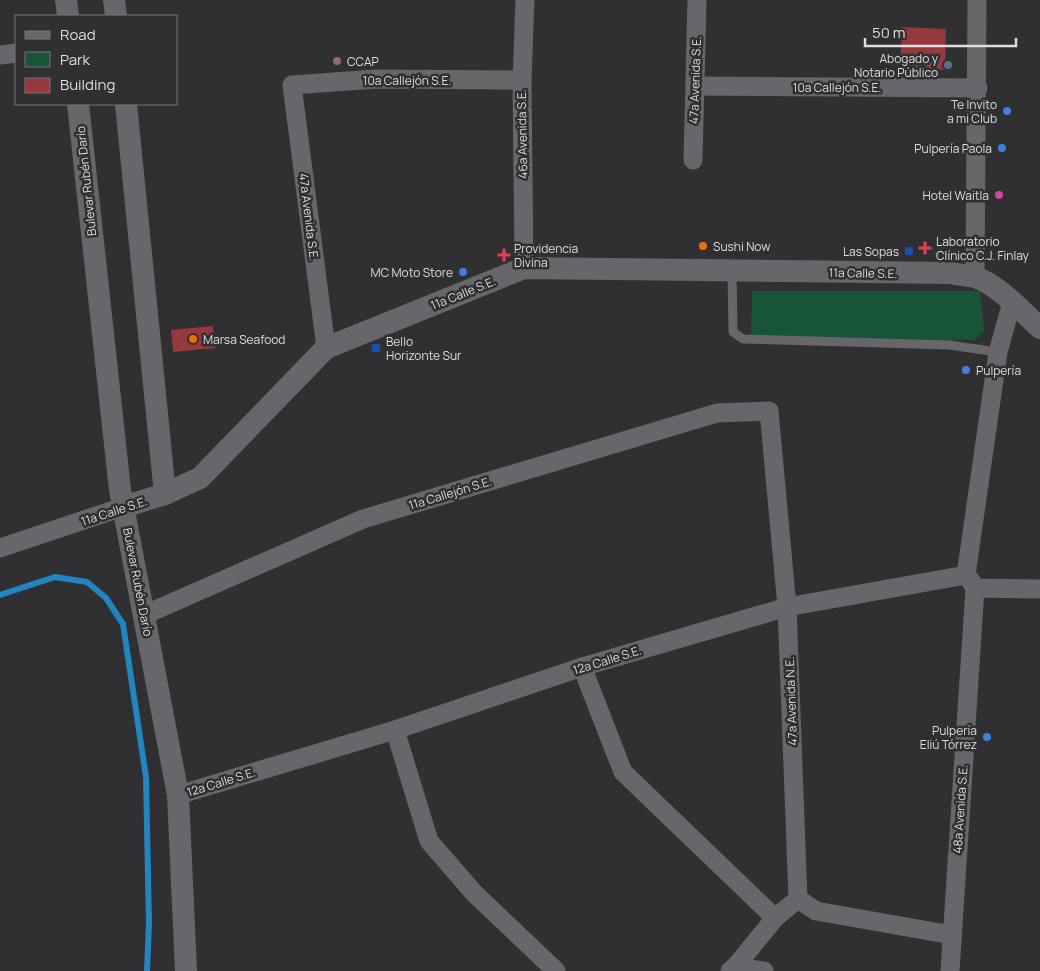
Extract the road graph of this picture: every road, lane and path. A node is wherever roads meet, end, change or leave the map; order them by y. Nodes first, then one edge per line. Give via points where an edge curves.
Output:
1 (66, 0) edge
2 (114, 0) edge
3 (525, 0) edge
4 (697, 0) edge
5 (978, 0) edge
6 (68, 15) edge
7 (116, 15) edge
8 (15, 53) edge
9 (0, 55) edge
10 (522, 80) junction
11 (292, 85) joint
12 (695, 86) junction
13 (978, 88) junction
14 (78, 105) edge
15 (126, 105) edge
16 (693, 160) dead end
17 (524, 268) junction
18 (732, 271) junction
19 (975, 278) junction
20 (1012, 302) junction
21 (1040, 328) edge
22 (326, 348) junction
23 (998, 352) junction
24 (769, 411) joint
25 (165, 494) junction
26 (123, 507) junction
27 (0, 548) edge
28 (971, 581) junction
29 (1040, 589) edge
30 (787, 607) junction
31 (144, 615) junction
32 (582, 667) junction
33 (395, 730) junction
34 (178, 795) junction
35 (798, 898) junction
36 (776, 918) junction
37 (952, 935) junction
38 (733, 969) edge
39 (186, 971) edge
40 (556, 971) edge
41 (764, 971) edge
42 (950, 971) edge

1 - 6 street
2 - 7 street
3 - 10 street, 46a Avenida S.E.
4 - 12 street, 47a Avenida S.E.
5 - 13 street
8 - 9 street
10 - 11 street, 10a Callejón S.E. via 376,79
10 - 17 street, 46a Avenida S.E.
11 - 22 street, 47a Avenida S.E.
12 - 13 street, 10a Callejón S.E.
12 - 16 street, 47a Avenida S.E.
13 - 19 street
14 - 26 street, Bulevar Rubén Darío
15 - 25 street
17 - 18 street, 11a Calle S.E.
17 - 22 street, 11a Calle S.E.
18 - 19 street, 11a Calle S.E. via 951,273
18 - 23 lane via 733,332 743,339 949,345
19 - 20 street, 11a Calle S.E.
20 - 21 street, 11a Calle S.E.
20 - 23 street, 48a Avenida S.E.
22 - 25 street, 11a Calle S.E. via 200,478
23 - 28 street, 48a Avenida S.E.
24 - 30 street, 47a Avenida N.E.
24 - 31 street, 11a Callejón S.E. via 718,413 362,519
25 - 26 street, 11a Calle S.E.
26 - 27 street, 11a Calle S.E.
26 - 31 street, Bulevar Rubén Darío
28 - 29 street, 12a Calle S.E.
28 - 30 street, 12a Calle S.E.
28 - 37 street, 48a Avenida S.E.
30 - 32 street, 12a Calle S.E.
30 - 35 street, 47a Avenida N.E.
31 - 34 street, Bulevar Rubén Darío
32 - 33 street, 12a Calle S.E.
32 - 36 street via 623,772
33 - 34 street, 12a Calle S.E.
33 - 40 street via 429,841 474,893
34 - 39 street, Bulevar Rubén Darío
35 - 36 street
35 - 37 street via 816,911
36 - 38 street
37 - 42 street, 48a Avenida S.E.
38 - 41 street

